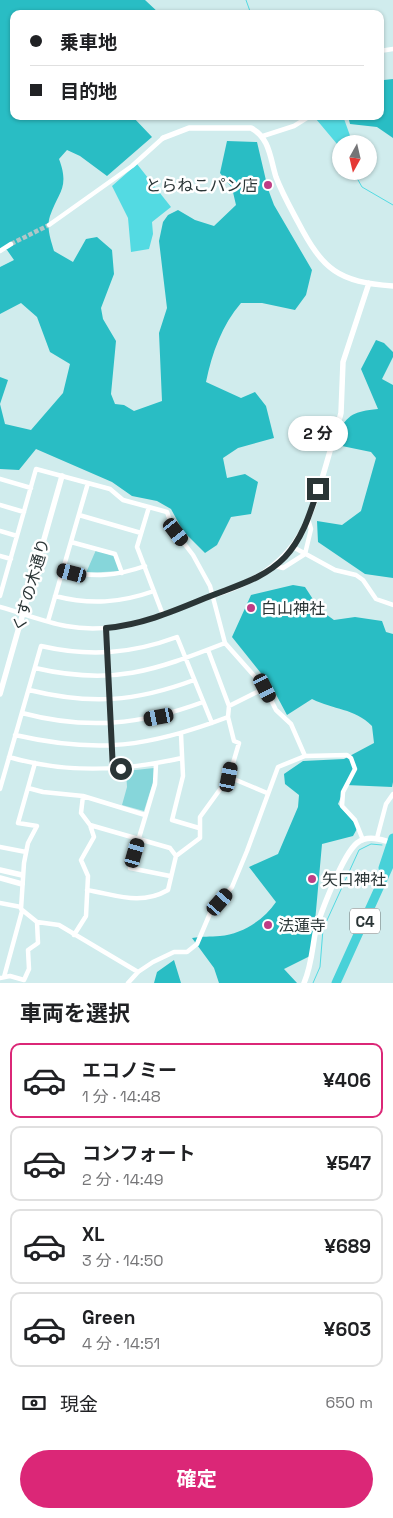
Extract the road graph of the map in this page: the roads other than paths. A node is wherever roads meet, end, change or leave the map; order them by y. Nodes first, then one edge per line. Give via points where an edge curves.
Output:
1 (304, 120) edge
2 (263, 136) junction
3 (163, 138) joint
4 (49, 226) tunnel mouth
5 (11, 244) tunnel mouth
6 (0, 251) edge
7 (369, 283) junction
8 (393, 286) edge
9 (62, 476) junction
10 (0, 479) edge
11 (88, 483) junction
12 (31, 488) junction
13 (0, 505) edge
14 (149, 507) junction
15 (24, 512) junction
16 (79, 516) junction
17 (308, 518) junction
18 (0, 531) edge
19 (141, 533) junction
20 (17, 536) junction
21 (71, 542) junction
22 (293, 547) junction
23 (304, 554) junction
24 (0, 556) edge
25 (11, 559) junction
26 (145, 566) junction
27 (275, 566) junction
28 (63, 570) junction
29 (122, 573) junction
30 (2, 583) edge
31 (154, 590) junction
32 (214, 595) junction
33 (0, 596) edge
34 (55, 596) junction
35 (393, 605) edge
36 (0, 607) edge
37 (23, 614) junction
38 (163, 615) junction
39 (48, 621) junction
40 (106, 628) junction
41 (225, 643) junction
42 (208, 650) junction
43 (107, 654) junction
44 (186, 658) junction
45 (35, 668) junction
46 (108, 677) junction
47 (194, 680) junction
48 (265, 688) junction
49 (29, 690) junction
50 (0, 694) edge
51 (110, 700) junction
52 (203, 702) junction
53 (229, 706) junction
54 (22, 713) junction
55 (228, 717) junction
56 (212, 723) junction
57 (111, 724) junction
58 (181, 734) junction
59 (16, 735) junction
60 (112, 746) junction
61 (305, 756) junction
62 (9, 757) junction
63 (182, 758) junction
64 (35, 763) junction
65 (156, 764) junction
66 (113, 770) junction
67 (229, 777) junction
68 (28, 788) junction
69 (0, 789) edge
70 (267, 793) junction
71 (393, 794) edge
72 (83, 796) junction
73 (146, 815) junction
74 (90, 825) junction
75 (199, 828) junction
76 (377, 838) junction
77 (139, 839) junction
78 (390, 839) edge
79 (363, 840) junction
80 (0, 847) edge
81 (26, 852) junction
82 (176, 856) junction
83 (390, 856) edge
84 (393, 867) edge
85 (0, 870) edge
86 (22, 875) junction
87 (170, 876) junction
88 (0, 878) edge
89 (22, 884) junction
90 (87, 890) junction
91 (0, 903) edge
92 (22, 909) junction
93 (37, 922) junction
94 (74, 935) junction
95 (138, 972) junction
96 (2, 977) edge
97 (128, 983) edge
98 (304, 983) edge
99 (336, 983) edge
100 (340, 983) edge

1 - 2 street
2 - 3 street via 250,128 227,127 188,128
2 - 7 street via 286,198 318,256 334,271
3 - 4 street via 132,166
5 - 6 street
7 - 8 street
7 - 17 street via 342,362 341,412
9 - 11 street
9 - 12 street via 36,469
9 - 37 street, くすの木通り
10 - 12 street
11 - 14 street via 110,489 123,500
11 - 16 street
12 - 15 street
13 - 15 street
14 - 19 street
14 - 32 street via 167,512 173,529 193,555
15 - 20 street
16 - 19 street
16 - 21 street
17 - 22 street
17 - 23 street via 311,529
18 - 20 street
19 - 26 street via 137,547
20 - 25 street
21 - 28 street
21 - 29 street via 115,554
22 - 23 street
22 - 27 street
23 - 27 street via 283,568
23 - 35 street via 335,570 356,575 376,599
24 - 25 street
25 - 30 street
26 - 29 street
26 - 31 street
27 - 32 street via 256,578
28 - 29 street via 97,576
28 - 34 street
30 - 33 street
31 - 34 street via 124,600 105,602 84,602
31 - 38 street
32 - 38 street
32 - 41 street
34 - 39 street
36 - 37 street
37 - 39 street
37 - 50 street, くすの木通り
38 - 40 street via 133,625
39 - 40 street via 67,626
40 - 43 street
41 - 42 street
41 - 48 street
42 - 44 street
42 - 53 street
43 - 44 street via 154,646 177,637
43 - 45 street via 66,652 41,646
43 - 46 street
44 - 46 street via 139,673
44 - 47 street
45 - 46 street via 63,674
45 - 49 street
46 - 51 street
47 - 51 street via 151,695
47 - 52 street
48 - 53 street
48 - 61 street via 276,710 291,724
49 - 51 street via 64,698
49 - 54 street
51 - 57 street
52 - 56 street
52 - 57 street via 159,717
53 - 55 street
54 - 57 street via 55,720
54 - 59 street
55 - 56 street
55 - 67 street via 234,741 239,744
56 - 58 street
57 - 60 street
58 - 60 street via 144,743
58 - 63 street
59 - 60 street via 76,746
59 - 62 street
60 - 66 street
61 - 70 street via 278,767
61 - 79 street via 347,755 351,758 355,769 343,792 342,806 355,820
62 - 64 street
62 - 69 street
63 - 65 street
63 - 75 street via 182,783 172,820
64 - 66 street
64 - 68 street
65 - 66 street
65 - 73 street via 156,779
67 - 70 street
67 - 75 street via 200,817
68 - 72 street
68 - 81 street via 18,822 37,826
70 - 95 street via 232,887 211,911 197,944 187,952 168,954
71 - 76 street via 386,804
72 - 73 street
72 - 74 street via 81,813
73 - 77 street
74 - 77 street
74 - 90 street via 94,837 81,860 88,876
75 - 82 street via 200,838
76 - 78 street
76 - 79 street
77 - 82 street via 170,848
77 - 87 street via 130,868
78 - 83 highway
79 - 98 street via 356,843 347,856 319,920
80 - 81 street
81 - 86 street
82 - 87 street
83 - 99 highway, C4 via 370,910
84 - 100 highway, C4
85 - 86 street
86 - 89 street
87 - 90 street via 168,890 142,900
88 - 89 street
89 - 92 street
90 - 94 street via 86,916
91 - 92 street
92 - 93 street
92 - 96 street
93 - 94 street via 56,924
93 - 96 street via 38,942 28,950 29,969 24,980
94 - 95 street
95 - 97 street

